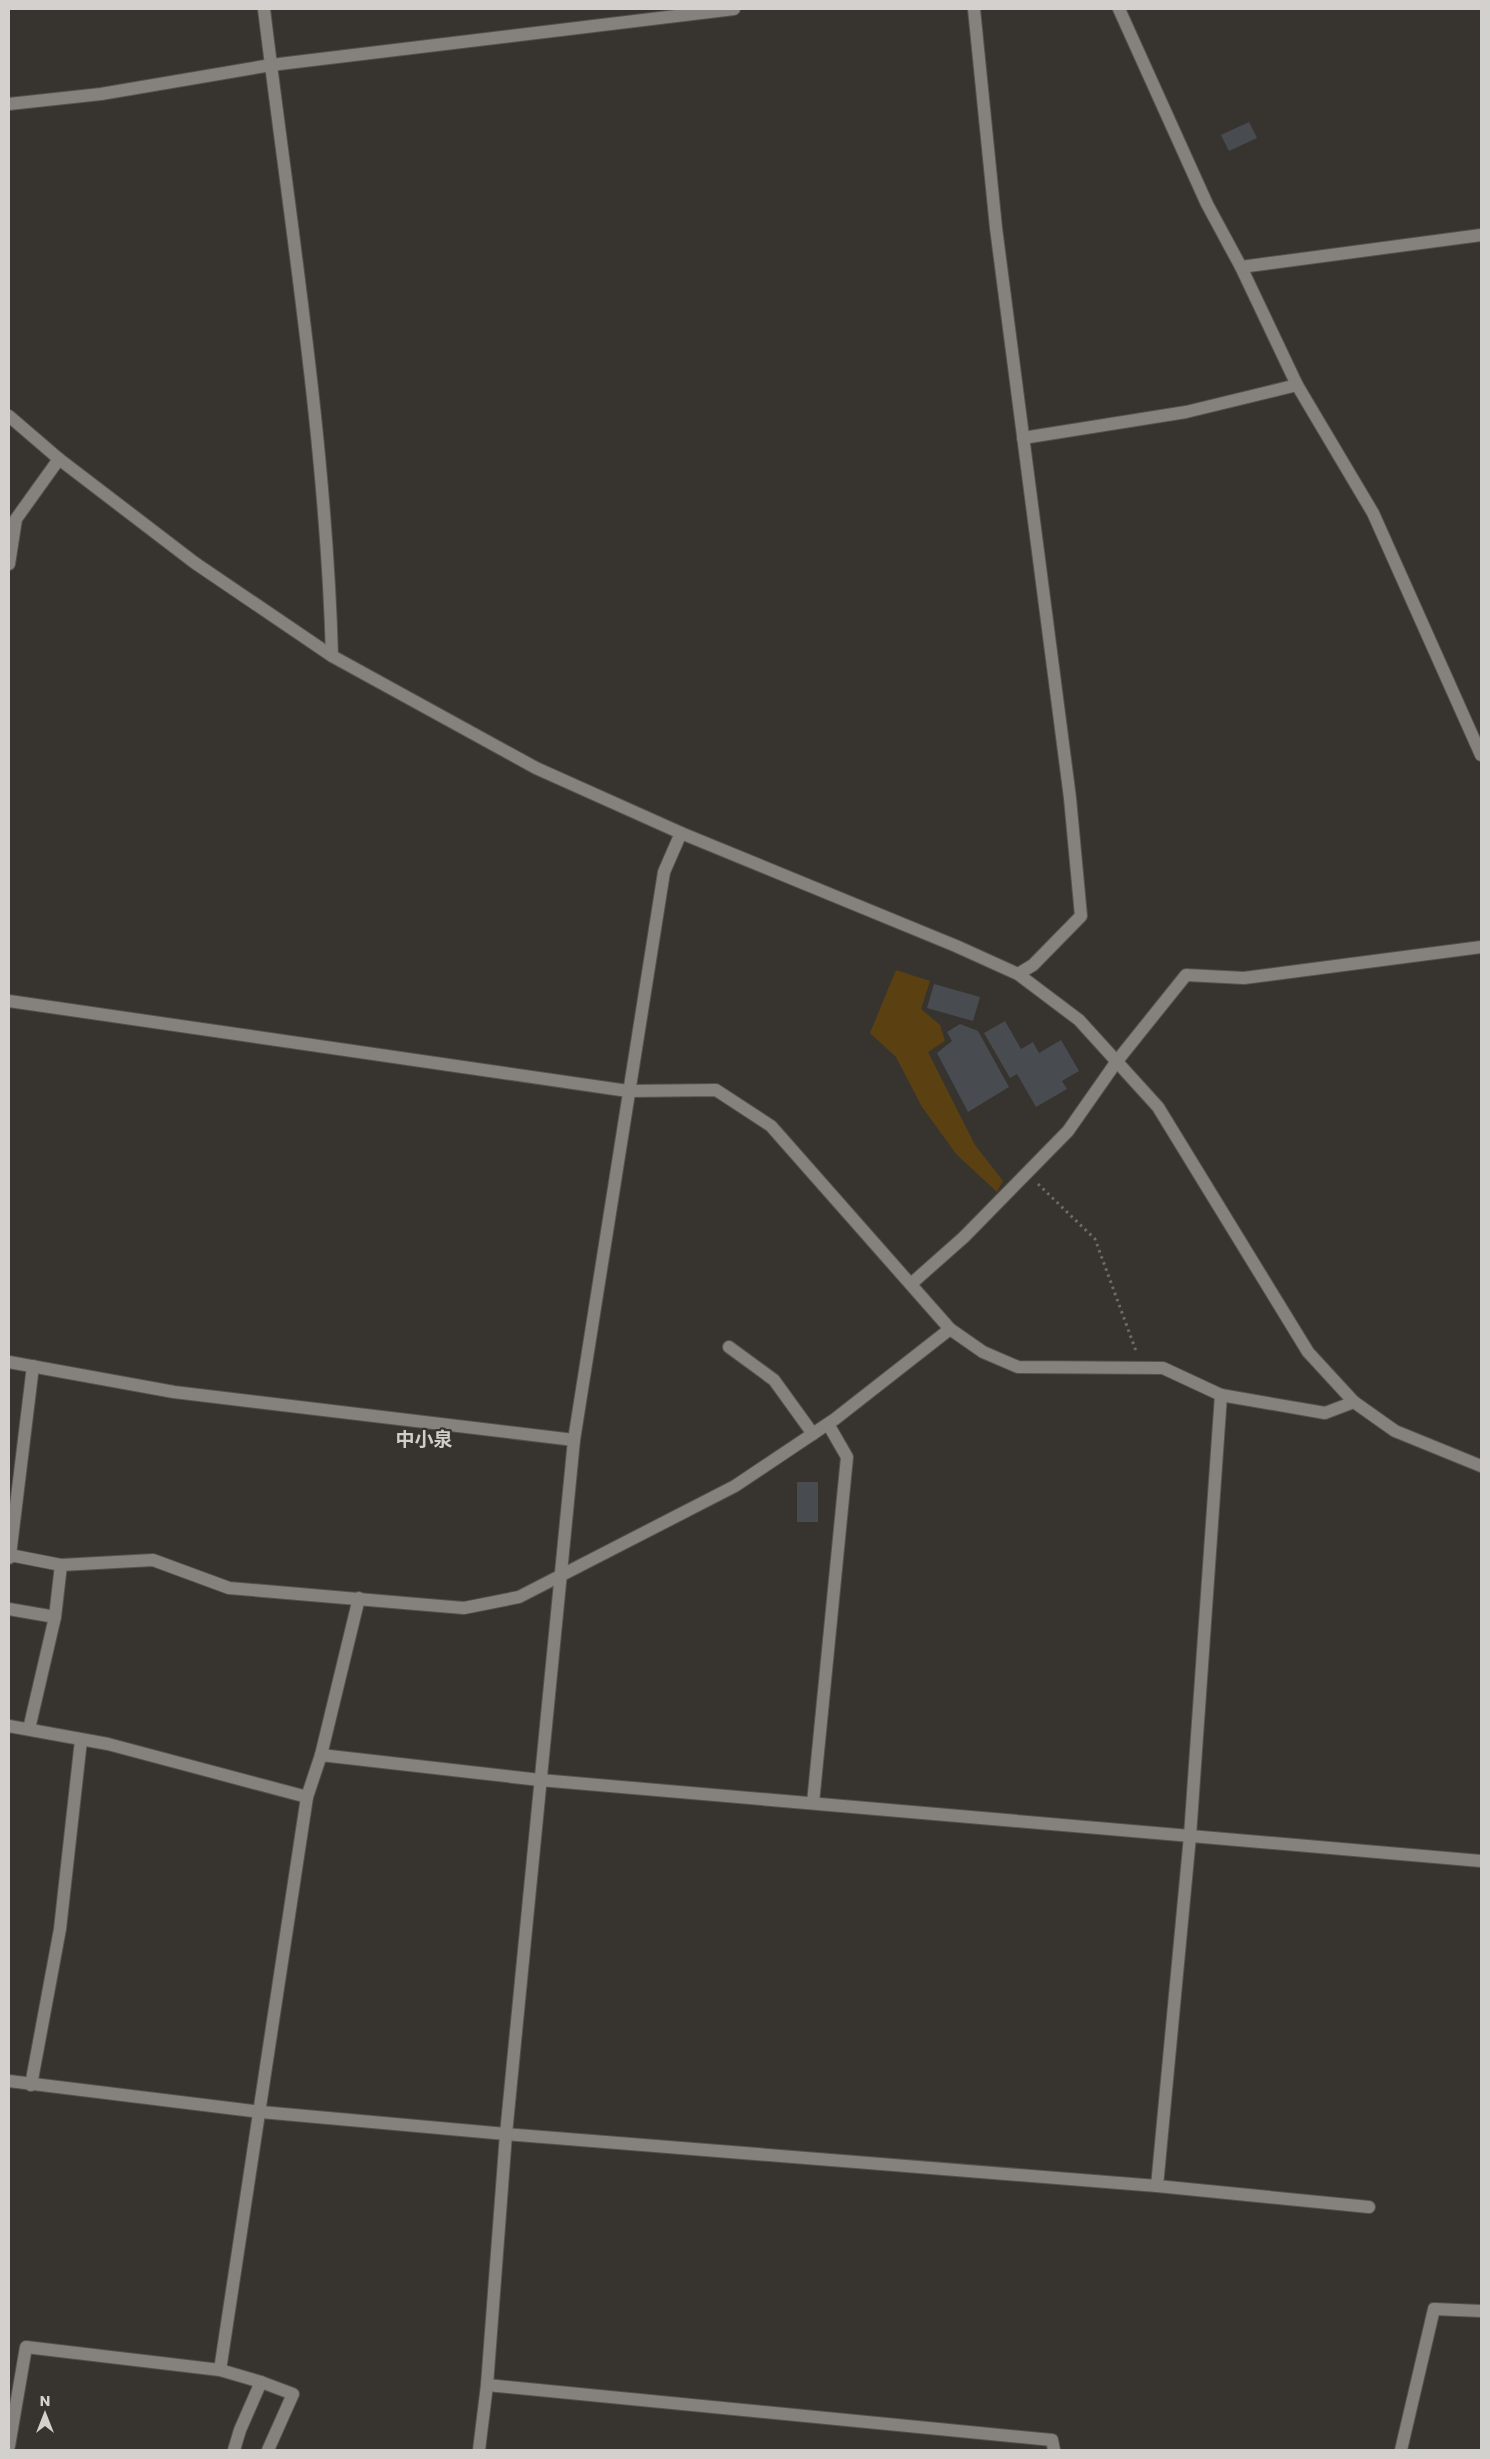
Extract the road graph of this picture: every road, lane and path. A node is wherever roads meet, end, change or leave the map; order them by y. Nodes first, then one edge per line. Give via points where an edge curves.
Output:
1 (264, 9) edge
2 (734, 9) edge
3 (974, 9) edge
4 (1119, 9) edge
5 (271, 66) junction
6 (9, 104) edge
7 (1481, 235) edge
8 (1241, 267) junction
9 (1296, 385) junction
10 (9, 416) edge
11 (1023, 438) junction
12 (59, 459) junction
13 (9, 564) edge
14 (332, 656) junction
15 (1481, 755) edge
16 (682, 833) junction
17 (1481, 947) edge
18 (1018, 974) junction
19 (9, 1001) edge
20 (1117, 1061) junction
21 (628, 1091) junction
22 (1026, 1173) junction
23 (911, 1284) junction
24 (950, 1329) junction
25 (729, 1347) dead end
26 (9, 1362) edge
27 (33, 1366) junction
28 (1141, 1368) junction
29 (1222, 1395) junction
30 (1354, 1402) junction
31 (828, 1424) junction
32 (813, 1434) junction
33 (574, 1440) junction
34 (1481, 1466) edge
35 (9, 1556) edge
36 (61, 1565) junction
37 (561, 1576) junction
38 (359, 1598) junction
39 (9, 1609) edge
40 (55, 1617) junction
41 (9, 1726) edge
42 (29, 1730) junction
43 (81, 1740) junction
44 (321, 1755) junction
45 (540, 1780) junction
46 (307, 1798) junction
47 (813, 1803) junction
48 (1190, 1836) junction
49 (1481, 1861) edge
50 (9, 2081) edge
51 (31, 2084) junction
52 (260, 2112) junction
53 (506, 2134) junction
54 (1157, 2186) junction
55 (1369, 2207) dead end
56 (1481, 2311) edge
57 (220, 2370) junction
58 (261, 2382) junction
59 (486, 2385) junction
60 (11, 2420) edge
61 (9, 2446) edge
62 (234, 2450) edge
63 (268, 2450) edge
64 (479, 2450) edge
65 (1054, 2450) edge
66 (1401, 2450) edge

1 - 5 street
2 - 5 street
3 - 11 street via 996,228
4 - 8 street via 1207,204
5 - 6 street via 101,94
5 - 14 street via 305,334 329,562
7 - 8 street
8 - 9 street
9 - 11 street via 1186,412
9 - 15 street via 1373,513
10 - 12 street
11 - 18 street via 1070,798 1081,916 1032,965
12 - 13 street via 16,519
12 - 14 street via 195,563
14 - 16 street via 536,768
16 - 18 street
16 - 21 street via 664,872
17 - 20 street via 1244,978 1186,974
18 - 20 street via 1078,1020
19 - 21 street
20 - 22 street via 1068,1130
20 - 30 street via 1158,1107 1308,1352
21 - 23 street via 716,1090 771,1126
21 - 33 street
22 - 23 street via 964,1237
22 - 28 path via 1095,1239
23 - 24 street
24 - 28 street via 983,1352 1018,1367
24 - 31 street
25 - 32 street via 774,1380
26 - 27 street
27 - 33 street via 174,1392
27 - 35 street
28 - 29 street via 1163,1368
29 - 30 street via 1325,1413
29 - 48 street
30 - 34 street via 1395,1430
31 - 32 street
31 - 47 street via 847,1457
32 - 37 street via 735,1486
33 - 37 street
35 - 36 street
36 - 38 street via 153,1560 229,1588
36 - 40 street
37 - 38 street via 518,1597 464,1608
37 - 45 street
38 - 44 street
39 - 40 street
40 - 42 street
41 - 42 street
42 - 43 street
43 - 46 street via 108,1744
43 - 51 street via 60,1929
44 - 45 street
44 - 46 street
45 - 47 street
45 - 53 street
46 - 52 street
47 - 48 street
48 - 49 street
48 - 54 street
50 - 51 street
51 - 52 street
52 - 53 street
52 - 57 street
53 - 54 street
53 - 59 street
54 - 55 street
56 - 66 street via 1434,2309
57 - 58 street
57 - 60 street via 26,2347
58 - 62 street
58 - 63 street via 293,2394
59 - 64 street
59 - 65 street via 1052,2440
60 - 61 street

